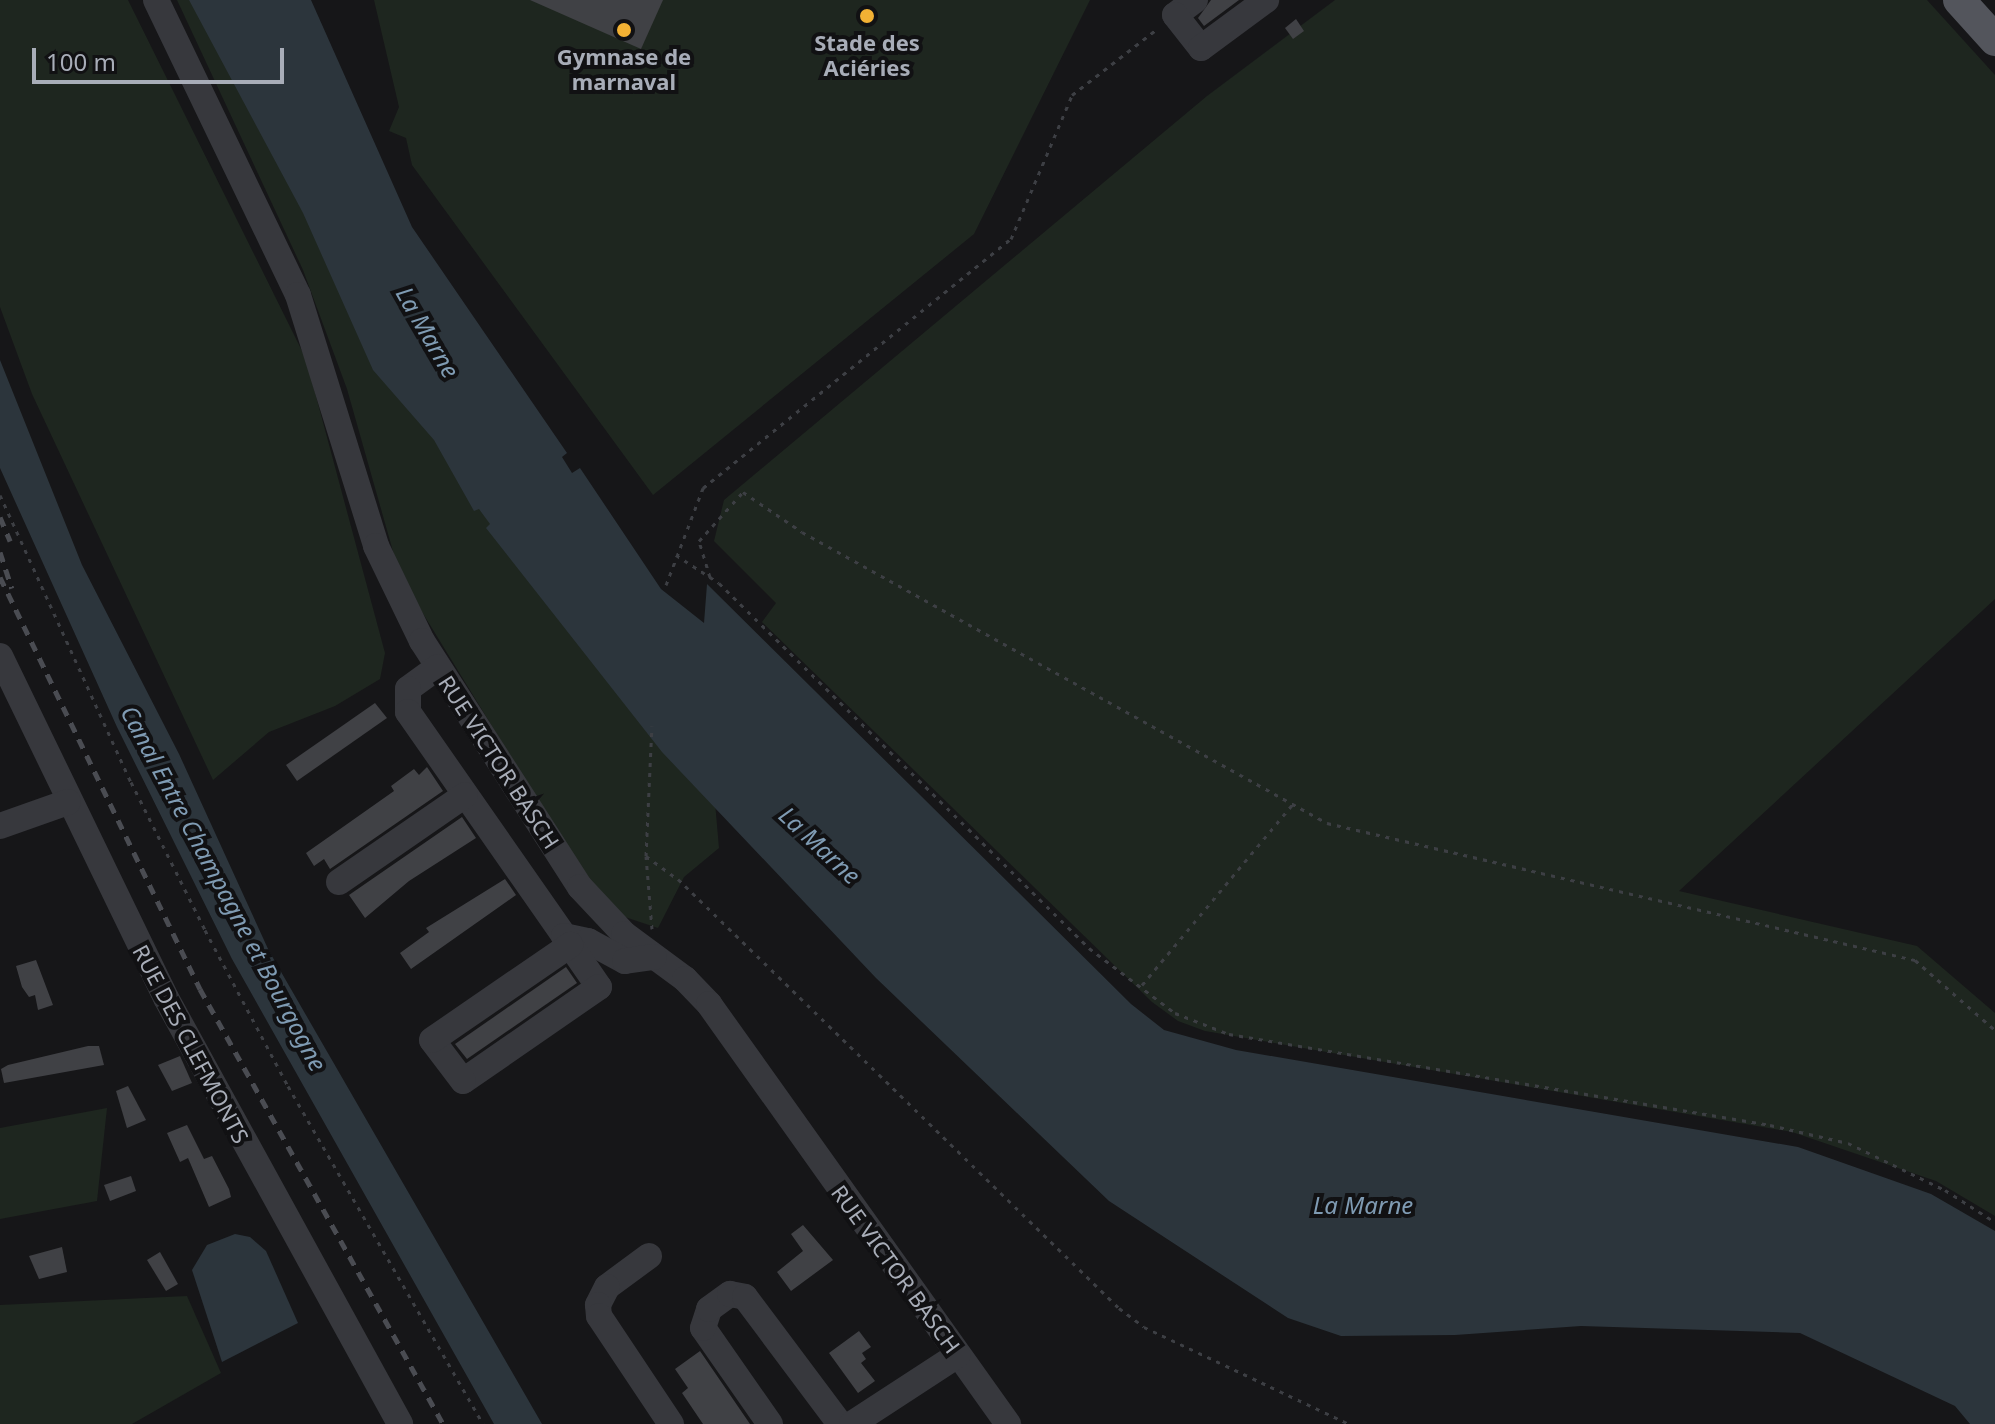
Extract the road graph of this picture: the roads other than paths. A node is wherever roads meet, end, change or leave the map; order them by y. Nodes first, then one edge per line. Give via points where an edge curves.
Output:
1 (156, 0) edge
2 (1266, 0) edge
3 (1959, 0) edge
4 (1185, 7) edge
5 (1995, 40) edge
6 (0, 656) edge
7 (438, 667) junction
8 (465, 795) junction
9 (68, 802) junction
10 (0, 826) edge
11 (339, 882) dead end
12 (567, 941) junction
13 (654, 957) junction
14 (649, 1256) dead end
15 (958, 1355) junction
16 (400, 1424) edge
17 (671, 1424) edge
18 (770, 1424) edge
19 (840, 1424) edge
20 (852, 1424) edge
21 (1008, 1424) edge

1 - 7 street, RUE VICTOR BASCH via 298,295 380,556
2 - 4 street via 1201,48
3 - 5 main road
6 - 9 street, RUE DES CLEFMONTS
7 - 8 street via 408,689 405,701
7 - 13 street, RUE VICTOR BASCH via 580,887
8 - 11 street
8 - 12 street
9 - 10 street
9 - 16 street, RUE DES CLEFMONTS via 226,1113
12 - 12 street via 432,1040 463,1081 599,987
12 - 13 street via 588,941 625,961
13 - 15 street, RUE VICTOR BASCH via 709,1004
14 - 17 street via 607,1287 599,1316
15 - 20 street
15 - 21 street, RUE VICTOR BASCH
18 - 19 street via 703,1328 709,1309 730,1294 745,1297

